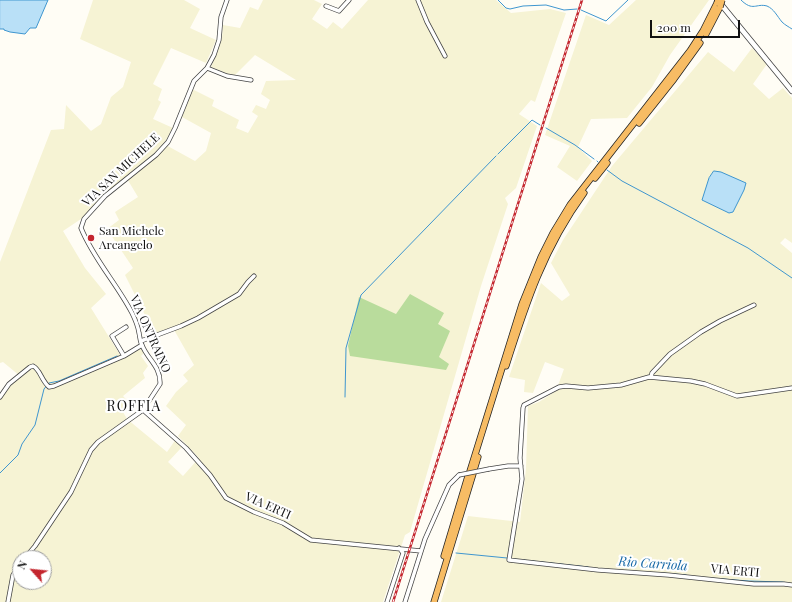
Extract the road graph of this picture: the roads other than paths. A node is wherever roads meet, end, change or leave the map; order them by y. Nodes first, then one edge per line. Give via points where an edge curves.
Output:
1 (227, 0) edge
2 (349, 0) edge
3 (418, 0) edge
4 (719, 2) edge
5 (326, 6) dead end
6 (445, 56) dead end
7 (207, 68) junction
8 (251, 80) dead end
9 (792, 90) edge
10 (82, 223) joint
11 (254, 276) dead end
12 (754, 305) dead end
13 (126, 327) dead end
14 (141, 341) junction
15 (142, 346) junction
16 (124, 356) junction
17 (651, 377) junction
18 (792, 388) edge
19 (0, 396) edge
20 (142, 410) junction
21 (521, 466) junction
22 (471, 473) junction
23 (399, 548) junction
24 (32, 550) edge
25 (421, 551) junction
26 (12, 579) edge
27 (792, 585) edge
28 (8, 602) edge
29 (387, 602) edge
30 (405, 602) edge
31 (430, 602) edge
32 (434, 602) edge

1 - 7 street, VIA SAN MICHELE via 221,17 219,40
2 - 5 street via 339,11
3 - 6 street
4 - 9 street
4 - 22 highway via 711,26 692,55 590,183 556,237 526,304
7 - 8 street via 227,76
7 - 10 street, VIA SAN MICHELE via 194,82 168,142 105,196
10 - 14 street, VIA ONTRAINO via 85,239 133,314
11 - 14 street via 239,294 198,318
12 - 17 street via 720,321 679,347
13 - 16 street via 112,336
14 - 15 street, VIA ONTRAINO
15 - 16 street
15 - 20 street, VIA ONTRAINO via 160,379 160,384
16 - 19 street via 49,387 33,366 8,384
17 - 18 street via 691,380 737,396
17 - 21 street via 621,385 559,387 524,405
20 - 23 street, VIA ERTI via 186,448 226,498 283,523 311,540
20 - 24 street, VIA ONTRAINO via 90,450 71,492
21 - 25 street, bridge via 459,475 449,485
21 - 27 street, VIA ERTI via 522,478 509,560 754,584
22 - 31 highway
22 - 32 highway
23 - 25 street, VIA ERTI
23 - 29 street via 403,553
25 - 30 street
26 - 28 street

